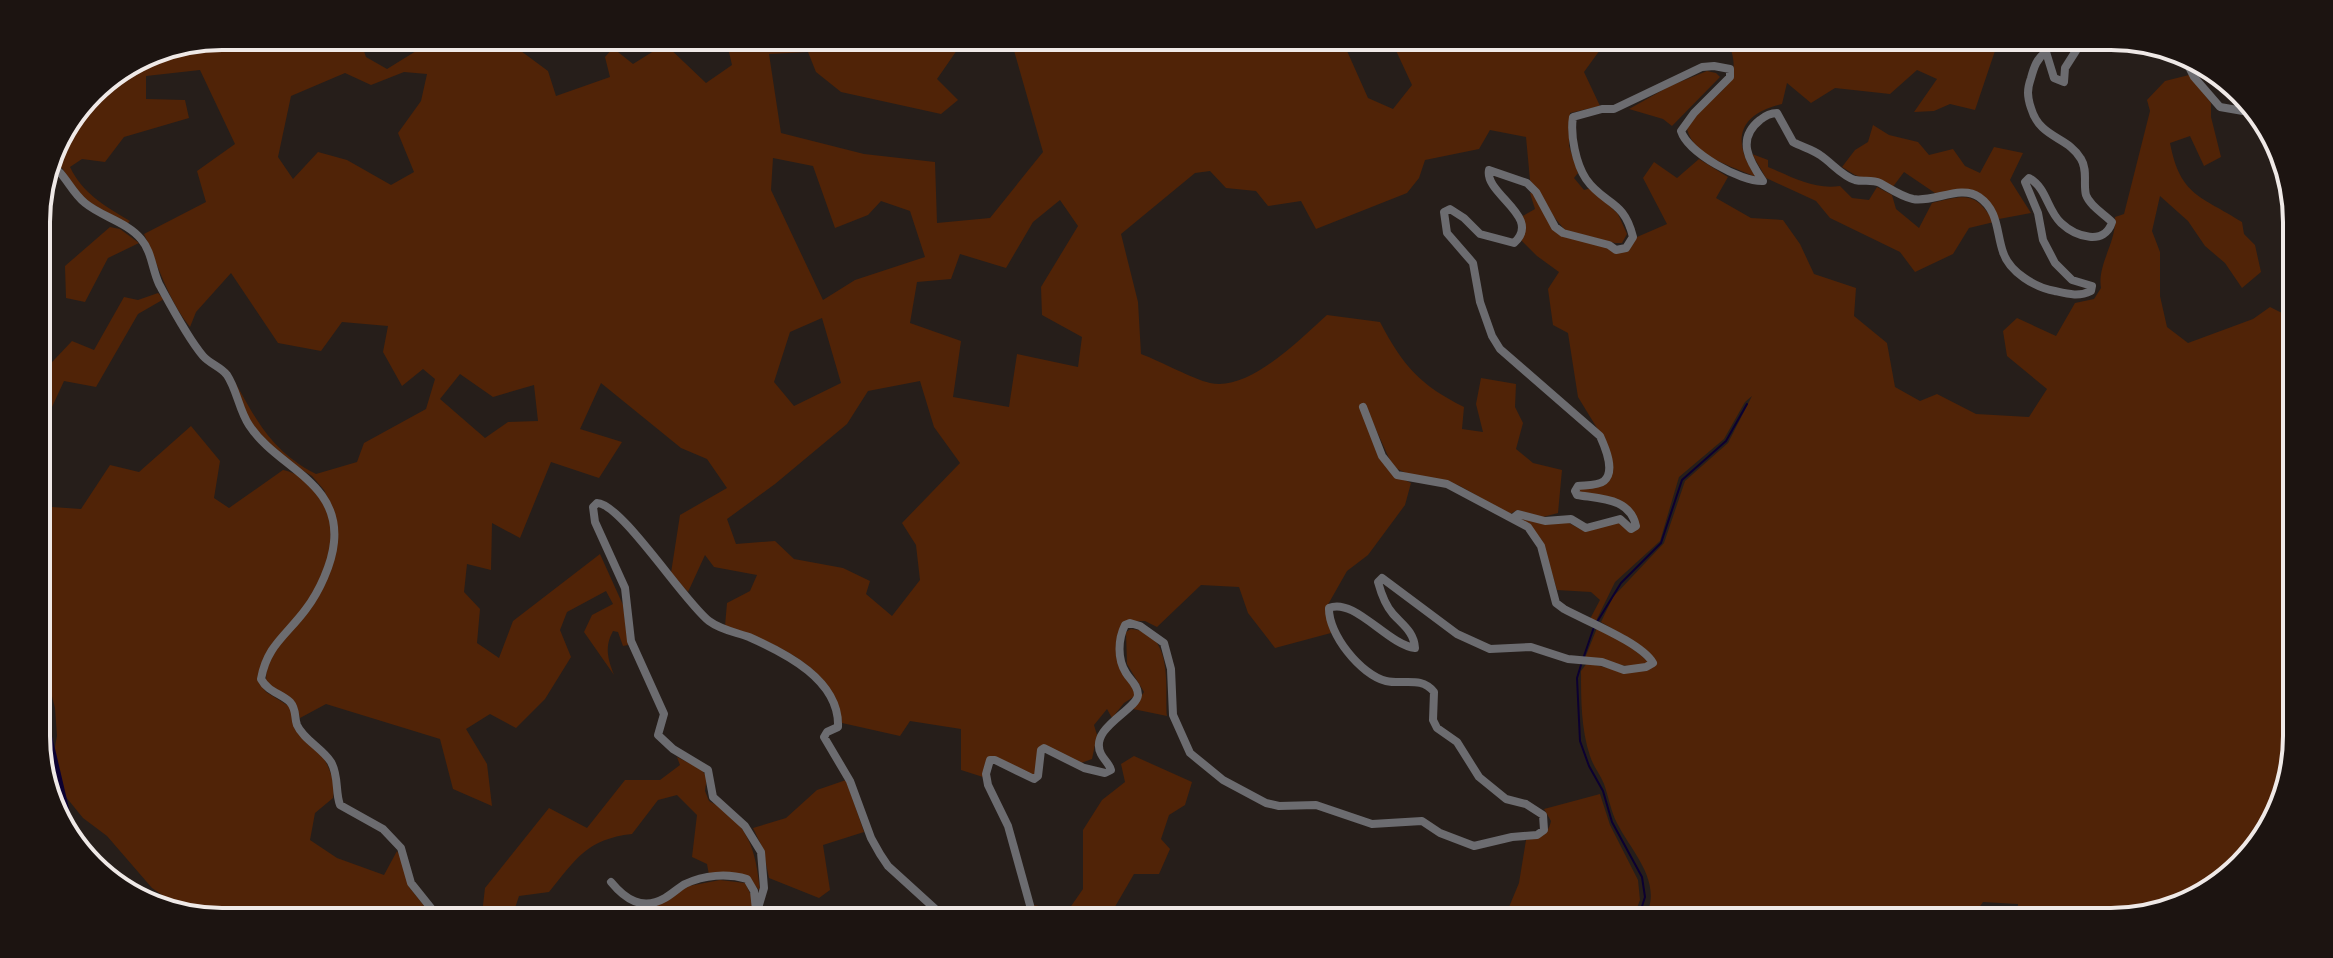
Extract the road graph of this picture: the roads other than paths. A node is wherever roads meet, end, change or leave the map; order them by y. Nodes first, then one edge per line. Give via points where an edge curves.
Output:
1 (2076, 50) edge
2 (2190, 70) edge
3 (2243, 111) edge
4 (59, 169) edge
5 (1363, 407) dead end
6 (1513, 518) junction
7 (611, 882) dead end
8 (431, 908) edge
9 (757, 908) edge
10 (758, 908) edge
11 (934, 908) edge
12 (1031, 908) edge

1 - 6 street via 2065,68 2064,82 2054,78 2046,52 2041,55 2027,93 2042,130 2082,159 2086,194 2112,222 2109,231 2098,237 2069,229 2036,182 2025,182 2055,263 2072,280 2092,286 2082,295 2034,284 2008,263 1993,212 1980,198 1965,193 1914,199 1879,183 1856,180 1793,142 1777,113 1764,117 1747,136 1747,156 1763,181 1703,156 1681,131 1730,77 1730,69 1702,67 1614,109 1573,117 1577,156 1587,180 1629,220 1633,237 1626,248 1616,250 1563,233 1527,183 1489,170 1492,187 1518,217 1519,238 1514,243 1480,234 1450,209 1444,212 1447,233 1473,263 1480,302 1500,349 1592,428 1606,449 1605,480 1578,486 1577,495 1620,503 1636,526 1631,529 1615,518 1586,528 1563,518
2 - 3 street via 2220,107
4 - 8 street via 83,202 142,240 183,326 206,360 227,375 250,426 287,465 310,479 328,504 334,542 319,587 272,648 261,679 266,689 289,702 300,730 330,760 340,805 376,824 401,848 411,883
5 - 6 street via 1382,456 1397,475 1447,484
6 - 12 street via 1528,527 1541,546 1556,603 1627,642 1653,663 1624,670 1531,647 1490,649 1457,634 1382,578 1381,592 1410,630 1415,648 1339,605 1329,608 1329,614 1341,644 1381,679 1430,686 1437,728 1457,742 1496,793 1543,815 1544,830 1474,846 1422,821 1372,824 1316,805 1266,803 1223,780 1190,753 1173,715 1164,643 1130,623 1122,632 1121,661 1138,698 1100,738 1101,754 1111,770 1084,768 1044,748 1034,779 990,760 988,785 1008,826
7 - 9 street via 622,896 644,904 699,878 735,875 747,879
10 - 11 street via 764,888 761,852 745,826 713,797 708,770 658,735 664,714 631,641 625,588 595,522 597,503 606,505 632,531 710,622 795,662 823,687 838,717 838,727 824,737 850,781 871,838 888,866

